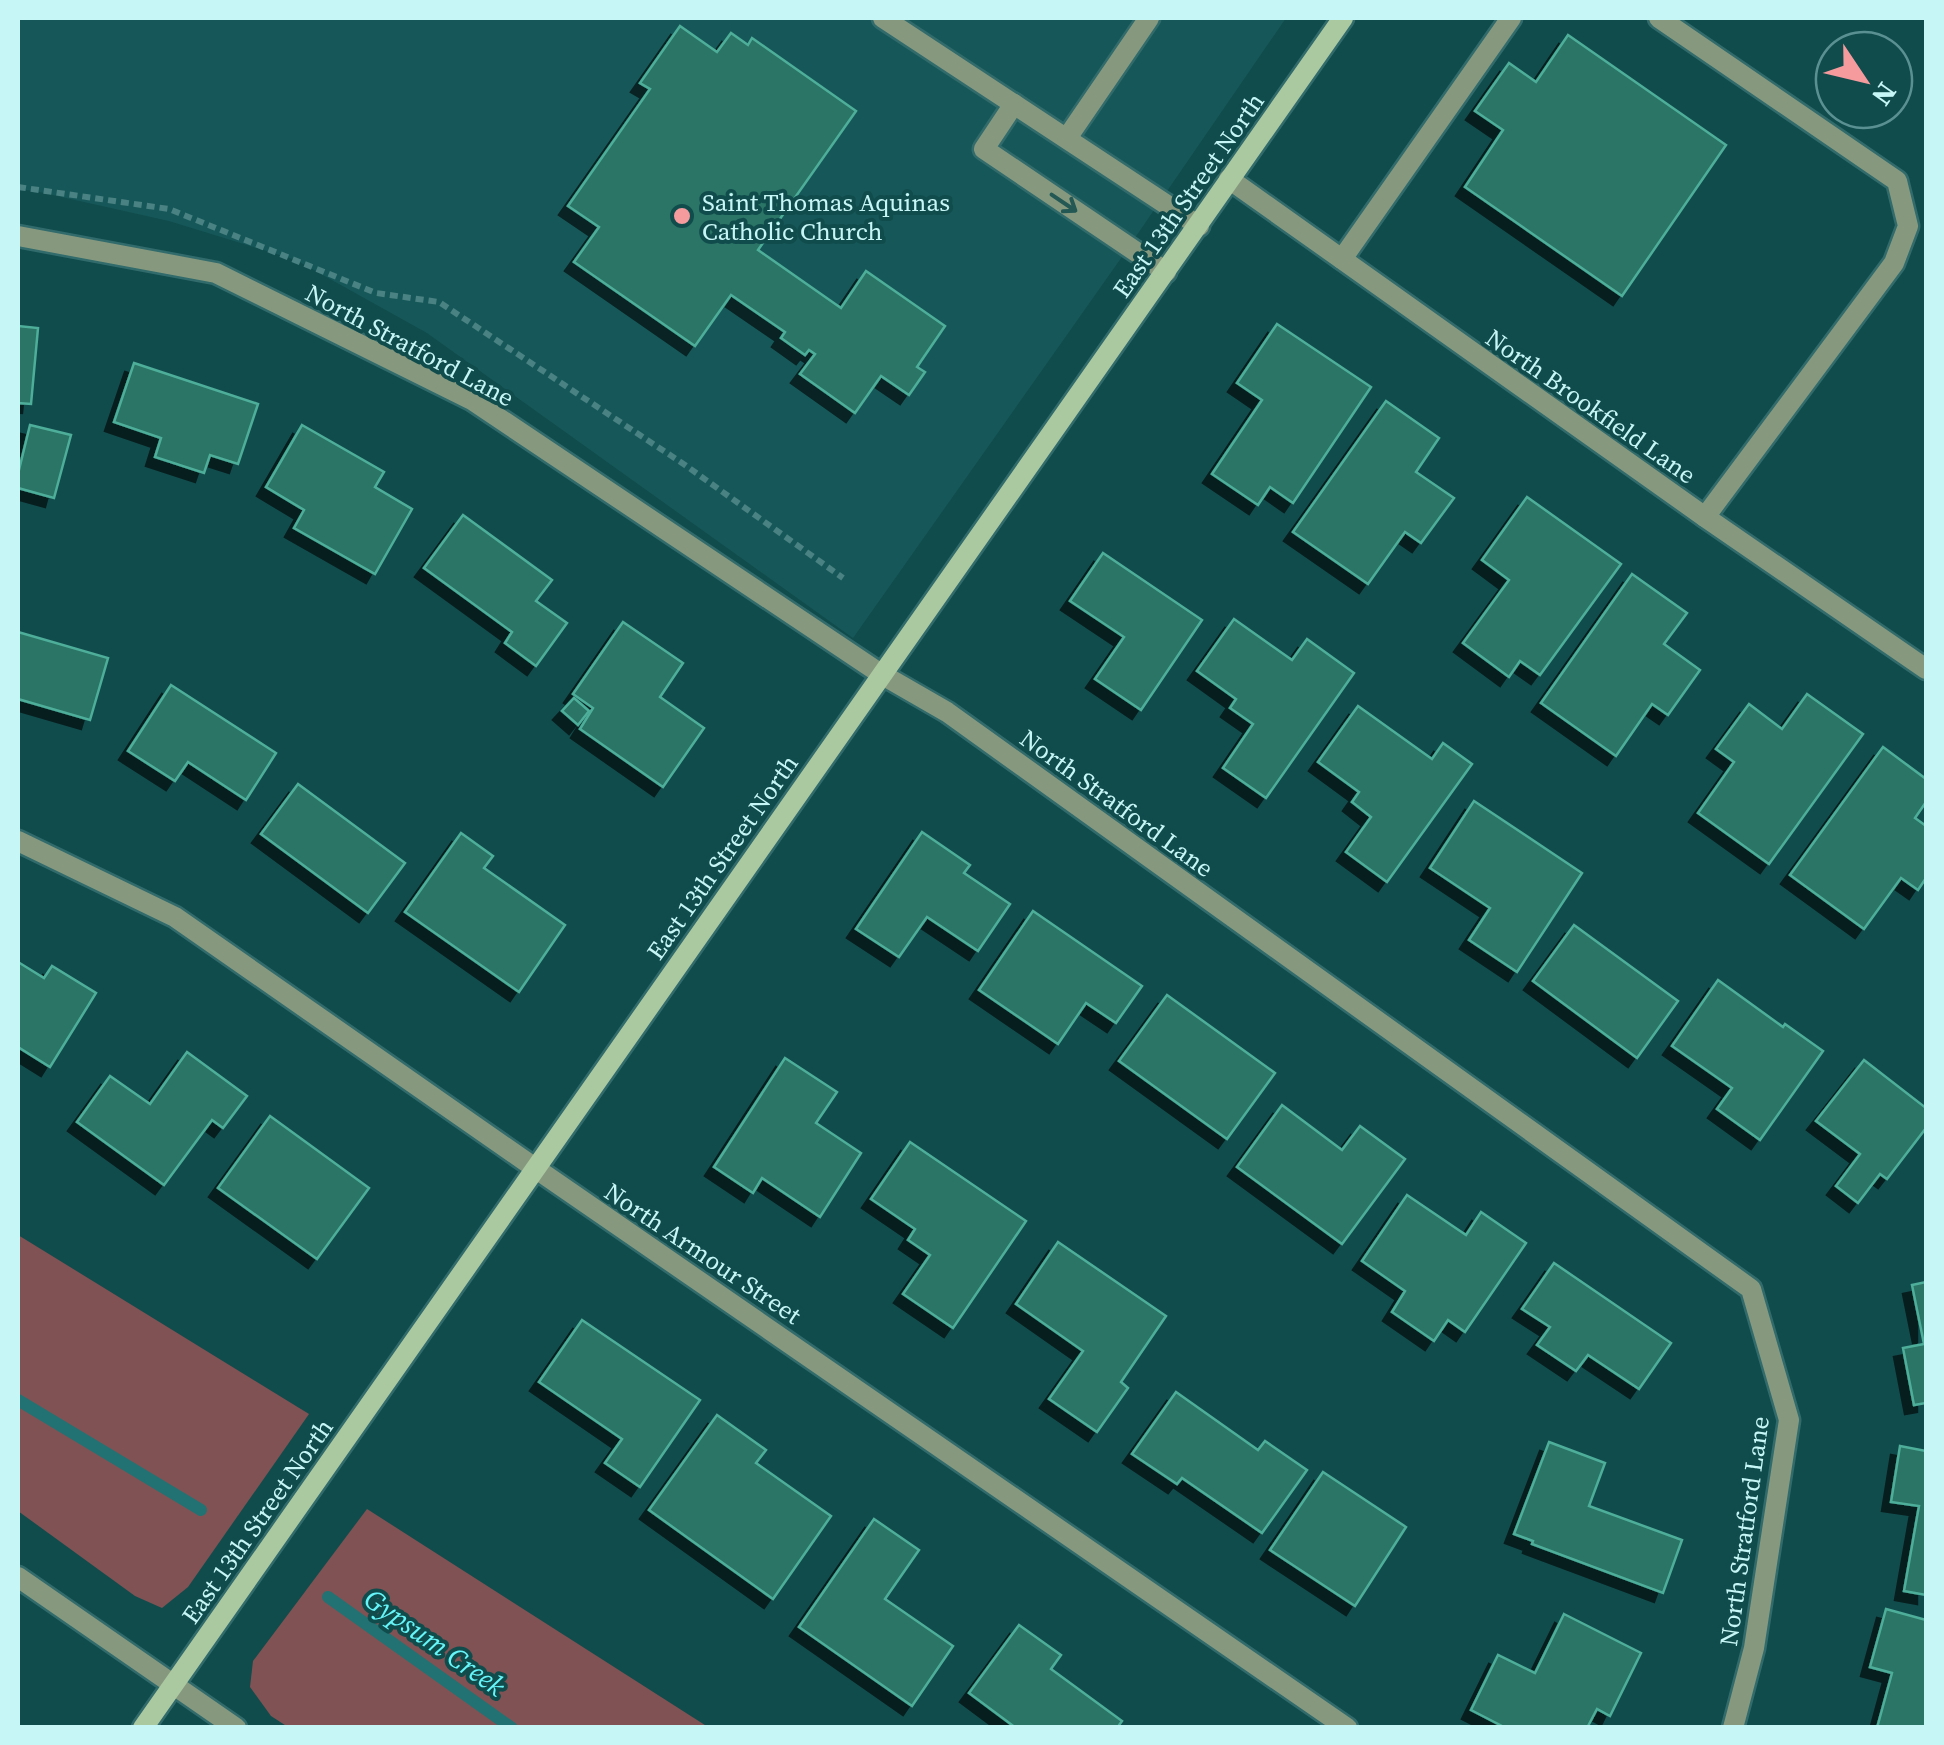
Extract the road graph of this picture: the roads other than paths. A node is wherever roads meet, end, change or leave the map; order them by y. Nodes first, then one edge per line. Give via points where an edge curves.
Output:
1 (883, 18) edge
2 (1149, 18) edge
3 (1343, 18) edge
4 (1511, 18) edge
5 (1660, 18) edge
6 (1014, 104) junction
7 (1067, 138) junction
8 (1229, 179) junction
9 (1199, 226) junction
10 (18, 236) edge
11 (1342, 259) junction
12 (1166, 272) junction
13 (1704, 517) junction
14 (1926, 669) edge
15 (881, 674) junction
16 (18, 840) edge
17 (535, 1168) junction
18 (18, 1577) edge
19 (174, 1684) junction
20 (143, 1728) edge
21 (236, 1728) edge
22 (1347, 1728) edge
23 (1733, 1728) edge

1 - 6 street
2 - 7 street
3 - 8 main road, East 13th Street North
4 - 11 street
5 - 13 street via 1897,181 1908,226 1894,263
6 - 7 street
6 -> 12 street via 984,149
7 - 9 street
8 - 9 main road, East 13th Street North
8 - 11 street, North Brookfield Lane
9 - 12 main road, East 13th Street North
10 - 15 street, North Stratford Lane via 216,273 472,400
11 - 13 street, North Brookfield Lane
12 - 15 main road, East 13th Street North
13 - 14 street, North Brookfield Lane
15 - 17 main road, East 13th Street North
15 - 23 street, North Stratford Lane via 947,712 1750,1289 1789,1420 1754,1648
16 - 17 street, North Armour Street via 176,917
17 - 19 main road, East 13th Street North
17 - 22 street, North Armour Street
18 - 19 street
19 - 20 main road, East 13th Street North
19 - 21 street

